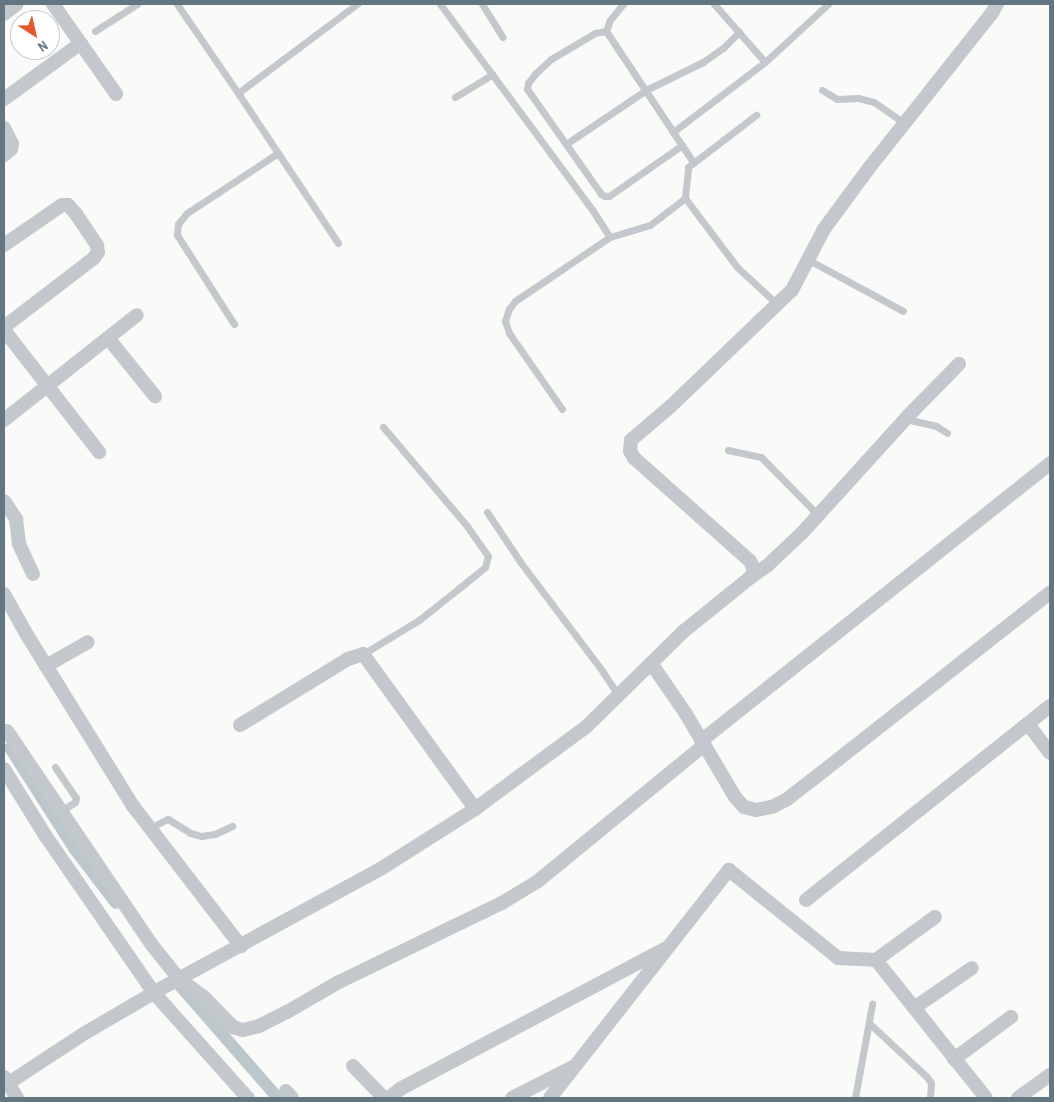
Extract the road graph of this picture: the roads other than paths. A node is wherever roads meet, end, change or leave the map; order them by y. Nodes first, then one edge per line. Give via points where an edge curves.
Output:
1 (17, 4) edge
2 (54, 4) edge
3 (137, 4) edge
4 (177, 4) edge
5 (357, 4) edge
6 (441, 4) edge
7 (482, 4) edge
8 (623, 4) edge
9 (714, 4) edge
10 (828, 4) edge
11 (997, 4) edge
12 (4, 14) edge
13 (95, 31) dead end
14 (606, 31) junction
15 (739, 32) junction
16 (503, 37) dead end
17 (81, 43) junction
18 (766, 62) junction
19 (493, 74) junction
20 (646, 90) junction
21 (822, 90) dead end
22 (238, 93) junction
23 (116, 94) dead end
24 (455, 97) dead end
25 (4, 99) edge
26 (756, 116) dead end
27 (904, 123) junction
28 (4, 128) edge
29 (673, 132) junction
30 (566, 144) junction
31 (682, 145) junction
32 (278, 153) junction
33 (4, 155) edge
34 (693, 162) junction
35 (685, 198) junction
36 (610, 237) junction
37 (338, 243) dead end
38 (4, 245) edge
39 (807, 259) junction
40 (777, 304) junction
41 (903, 311) dead end
42 (137, 315) dead end
43 (234, 324) dead end
44 (4, 328) edge
45 (108, 338) junction
46 (959, 364) dead end
47 (47, 385) junction
48 (155, 396) dead end
49 (562, 409) dead end
50 (906, 419) junction
51 (4, 420) edge
52 (383, 427) dead end
53 (947, 433) dead end
54 (728, 450) dead end
55 (99, 452) dead end
56 (1050, 463) edge
57 (4, 501) edge
58 (487, 512) dead end
59 (818, 515) junction
60 (33, 574) dead end
61 (751, 577) junction
62 (1050, 593) edge
63 (4, 594) edge
64 (88, 642) dead end
65 (363, 654) junction
66 (651, 662) junction
67 (46, 666) junction
68 (618, 695) junction
69 (1050, 706) edge
70 (1028, 724) junction
71 (240, 725) dead end
72 (7, 731) dead end
73 (703, 743) junction
74 (1050, 753) edge
75 (56, 766) dead end
76 (4, 769) edge
77 (475, 809) junction
78 (62, 811) junction
79 (232, 826) dead end
80 (150, 828) junction
81 (806, 900) dead end
82 (935, 917) dead end
83 (241, 946) junction
84 (669, 946) junction
85 (876, 960) junction
86 (972, 968) dead end
87 (178, 980) junction
88 (158, 991) junction
89 (872, 1004) dead end
90 (914, 1008) junction
91 (1012, 1017) dead end
92 (868, 1023) junction
93 (954, 1059) junction
94 (576, 1065) junction
95 (353, 1066) dead end
96 (1050, 1074) edge
97 (5, 1082) edge
98 (404, 1094) edge
99 (17, 1098) edge
100 (248, 1098) edge
101 (384, 1098) edge
102 (389, 1098) edge
103 (512, 1098) edge
104 (550, 1098) edge
105 (855, 1098) edge
106 (930, 1098) edge
107 (986, 1098) edge
108 (1018, 1098) edge

1 - 12 street
2 - 17 street
3 - 13 lane
4 - 22 lane
5 - 22 lane
6 - 19 lane
7 - 16 lane
8 - 14 lane
9 - 15 lane
10 - 18 lane
11 - 27 street
14 - 20 lane
14 - 30 lane via 595,33 551,59 528,83 527,89
15 - 18 lane
15 - 20 lane via 703,62
17 - 23 street
17 - 25 street
18 - 29 lane
19 - 24 lane
19 - 36 lane
20 - 29 lane
20 - 30 lane
21 - 27 lane via 837,99 858,98 874,102
22 - 32 lane
26 - 34 lane
27 - 39 street via 824,229
28 - 33 street via 12,144
29 - 31 lane
30 - 31 lane via 600,194 605,196
31 - 34 lane
32 - 37 lane
32 - 43 lane via 187,213 178,224 177,235
34 - 35 lane via 686,173
35 - 36 lane via 650,225
35 - 40 lane via 737,267
36 - 49 lane via 515,302 505,321 509,333
38 - 44 street via 62,204 68,205 76,214 97,245 98,252
39 - 40 street via 792,290
39 - 41 lane
40 - 61 street via 631,440 630,451 634,458 750,561 754,569
42 - 45 street
44 - 47 street
45 - 47 street
45 - 48 street
46 - 50 street
47 - 51 street
47 - 55 street
50 - 53 lane via 936,426
50 - 59 street
52 - 65 lane via 488,556 485,567 458,590 419,620
54 - 59 lane via 761,457
56 - 73 street
57 - 60 street via 16,518 19,544
58 - 68 lane
59 - 61 street via 768,565
61 - 66 street
62 - 73 street via 840,759 772,807 756,810 744,806 735,797
63 - 67 street
64 - 67 street
65 - 71 street via 348,659
65 - 77 street
66 - 68 street
66 - 73 street
67 - 80 street
68 - 77 street via 587,726
69 - 70 street
70 - 74 street
70 - 81 street
72 - 78 street
73 - 87 street via 538,881 502,903 336,983 259,1026 243,1030 233,1027 204,996
75 - 78 lane via 76,798
76 - 88 street via 45,835
77 - 83 street via 382,868
78 - 87 street
79 - 80 lane via 201,836 168,819
80 - 83 street
82 - 85 street
83 - 87 street
84 - 85 street via 729,870 838,958
84 - 94 street
84 - 98 street
85 - 90 street
86 - 90 street
87 - 88 street
88 - 97 street
88 - 100 street
89 - 92 lane
90 - 93 street
91 - 93 street
92 - 105 lane
92 - 106 lane via 927,1077 932,1084
93 - 107 street
94 - 103 street
94 - 104 street
95 - 101 street
96 - 108 street
97 - 99 street
98 - 102 street

